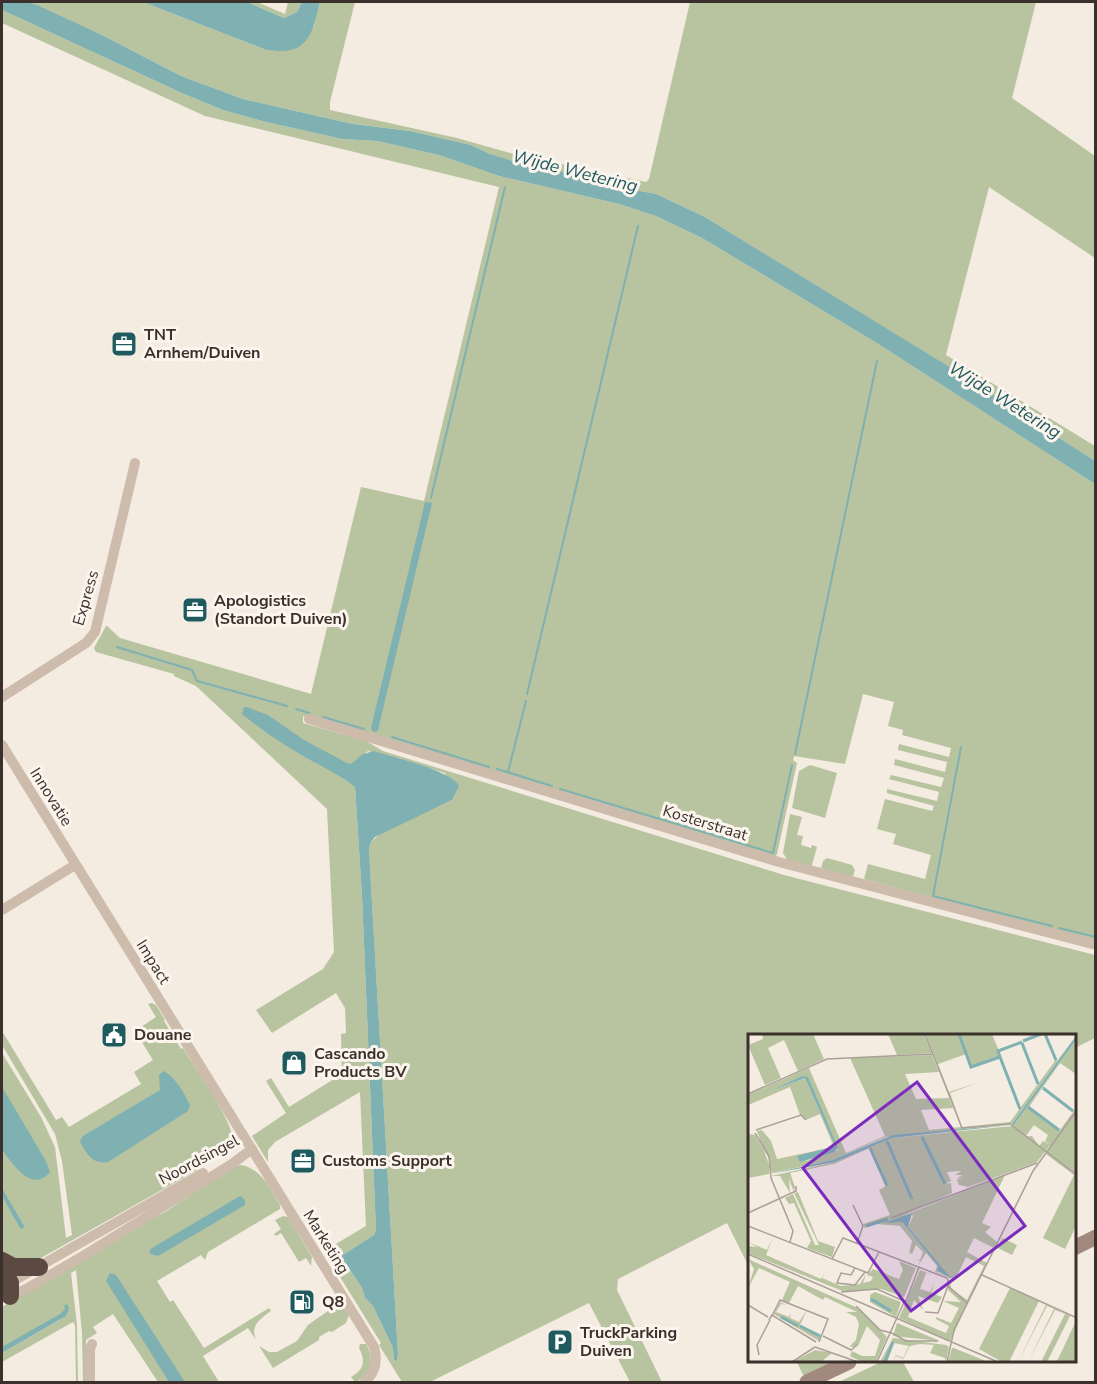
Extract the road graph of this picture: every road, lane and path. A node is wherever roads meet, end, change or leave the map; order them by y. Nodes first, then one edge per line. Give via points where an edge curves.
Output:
1 (135, 463) dead end
2 (2, 697) edge
3 (309, 719) dead end
4 (2, 746) edge
5 (75, 865) junction
6 (2, 910) edge
7 (1095, 945) edge
8 (252, 1149) junction
9 (1095, 1237) edge
10 (1076, 1247) edge
11 (2, 1261) edge
12 (39, 1267) junction
13 (12, 1284) edge
14 (93, 1344) dead end
15 (847, 1363) edge
16 (90, 1383) edge
17 (365, 1383) edge
18 (807, 1383) edge

1 - 2 street, Express via 95,632 80,647
3 - 7 street, Kosterstraat via 779,862
4 - 5 street, Innovatie
5 - 6 street
5 - 8 street, Impact
8 - 12 street, Noordsingel via 229,1158
8 - 13 street, Noordsingel via 232,1164
8 - 17 street, Marketing via 374,1347 376,1365
9 - 10 street
11 - 12 highway via 13,1267
12 - 13 street, Noordsingel
14 - 16 street
15 - 18 street

